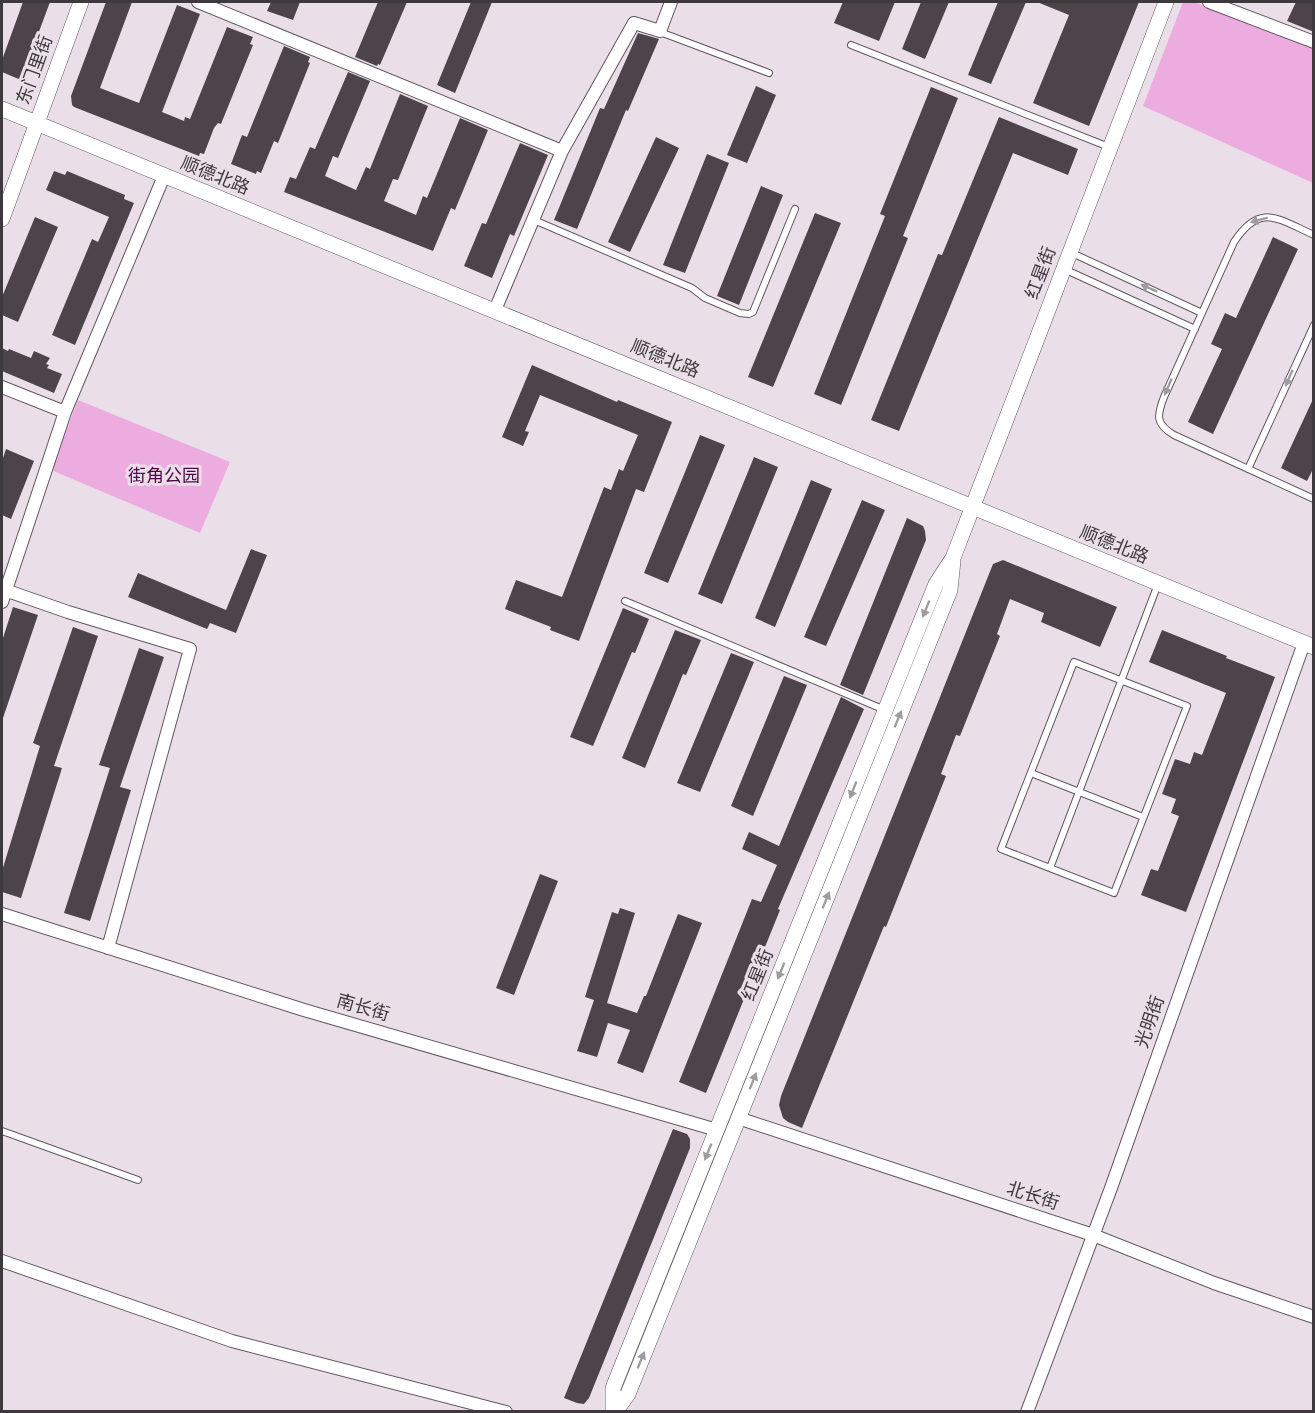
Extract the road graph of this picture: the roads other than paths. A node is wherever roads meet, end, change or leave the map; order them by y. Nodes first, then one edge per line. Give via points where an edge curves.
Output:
1 (81, 2) edge
2 (198, 2) edge
3 (671, 2) edge
4 (1166, 2) edge
5 (1209, 2) edge
6 (660, 31) junction
7 (1314, 42) edge
8 (851, 45) dead end
9 (769, 73) dead end
10 (2, 109) edge
11 (36, 123) junction
12 (1110, 147) junction
13 (562, 151) junction
14 (164, 176) junction
15 (795, 209) dead end
16 (2, 219) edge
17 (534, 220) junction
18 (1314, 235) edge
19 (1070, 252) junction
20 (1064, 269) junction
21 (495, 310) junction
22 (1202, 313) junction
23 (1314, 325) edge
24 (1195, 328) junction
25 (2, 387) edge
26 (65, 412) junction
27 (1248, 469) junction
28 (1314, 499) edge
29 (972, 507) junction
30 (953, 558) junction
31 (1158, 584) junction
32 (3, 594) edge
33 (625, 601) dead end
34 (1309, 645) edge
35 (1121, 681) junction
36 (885, 710) junction
37 (1031, 773) junction
38 (1079, 792) junction
39 (1143, 817) junction
40 (1050, 868) junction
41 (2, 914) edge
42 (108, 948) junction
43 (738, 1118) junction
44 (717, 1130) junction
45 (2, 1131) edge
46 (138, 1180) dead end
47 (1093, 1235) junction
48 (2, 1261) edge
49 (1314, 1317) edge
50 (506, 1412) edge
51 (614, 1412) edge
52 (1027, 1412) edge

1 - 11 street, 东门里街
2 - 13 street
3 - 6 street
4 - 12 street, 红星街
5 - 7 street
6 - 9 lane
6 - 13 street via 634,23
8 - 12 lane
10 - 11 street, 顺德北路
11 - 14 street, 顺德北路
11 - 16 street, 东门里街
12 - 19 street, 红星街
13 - 17 street
14 - 21 street, 顺德北路
14 - 26 street
15 - 17 lane via 749,314 740,314 692,288
17 - 21 street
18 -> 22 lane via 1276,218 1260,217 1247,224 1234,242
19 - 20 street, 红星街
22 -> 19 lane
20 - 24 lane
20 - 29 street, 红星街
21 - 29 street, 顺德北路
22 - 24 lane
23 -> 27 lane
24 -> 27 lane via 1159,410 1161,426
25 - 26 street
26 - 32 street
27 - 28 lane
29 - 30 street, 红星街
29 - 31 street, 顺德北路
30 -> 36 street, 红星街 via 936,584
43 -> 30 street, 红星街 via 950,590
31 - 34 street, 顺德北路
31 - 35 lane
32 - 42 street via 190,649
33 - 36 lane
34 - 47 street, 光明街
35 - 37 lane via 1074,662
35 - 38 lane
35 - 39 lane via 1187,706
36 -> 44 street, 红星街
37 - 38 lane
37 - 40 lane via 1001,849
38 - 39 lane
38 - 40 lane
39 - 40 lane via 1114,893
41 - 42 street, 南长街
42 - 44 street, 南长街 via 304,1010
43 - 47 street, 北长街
51 -> 43 street, 红星街 via 628,1394
44 -> 51 street, 红星街 via 613,1388
45 - 46 lane
47 - 49 street, 北长街
47 - 52 street, 光明街
48 - 50 street via 232,1341

